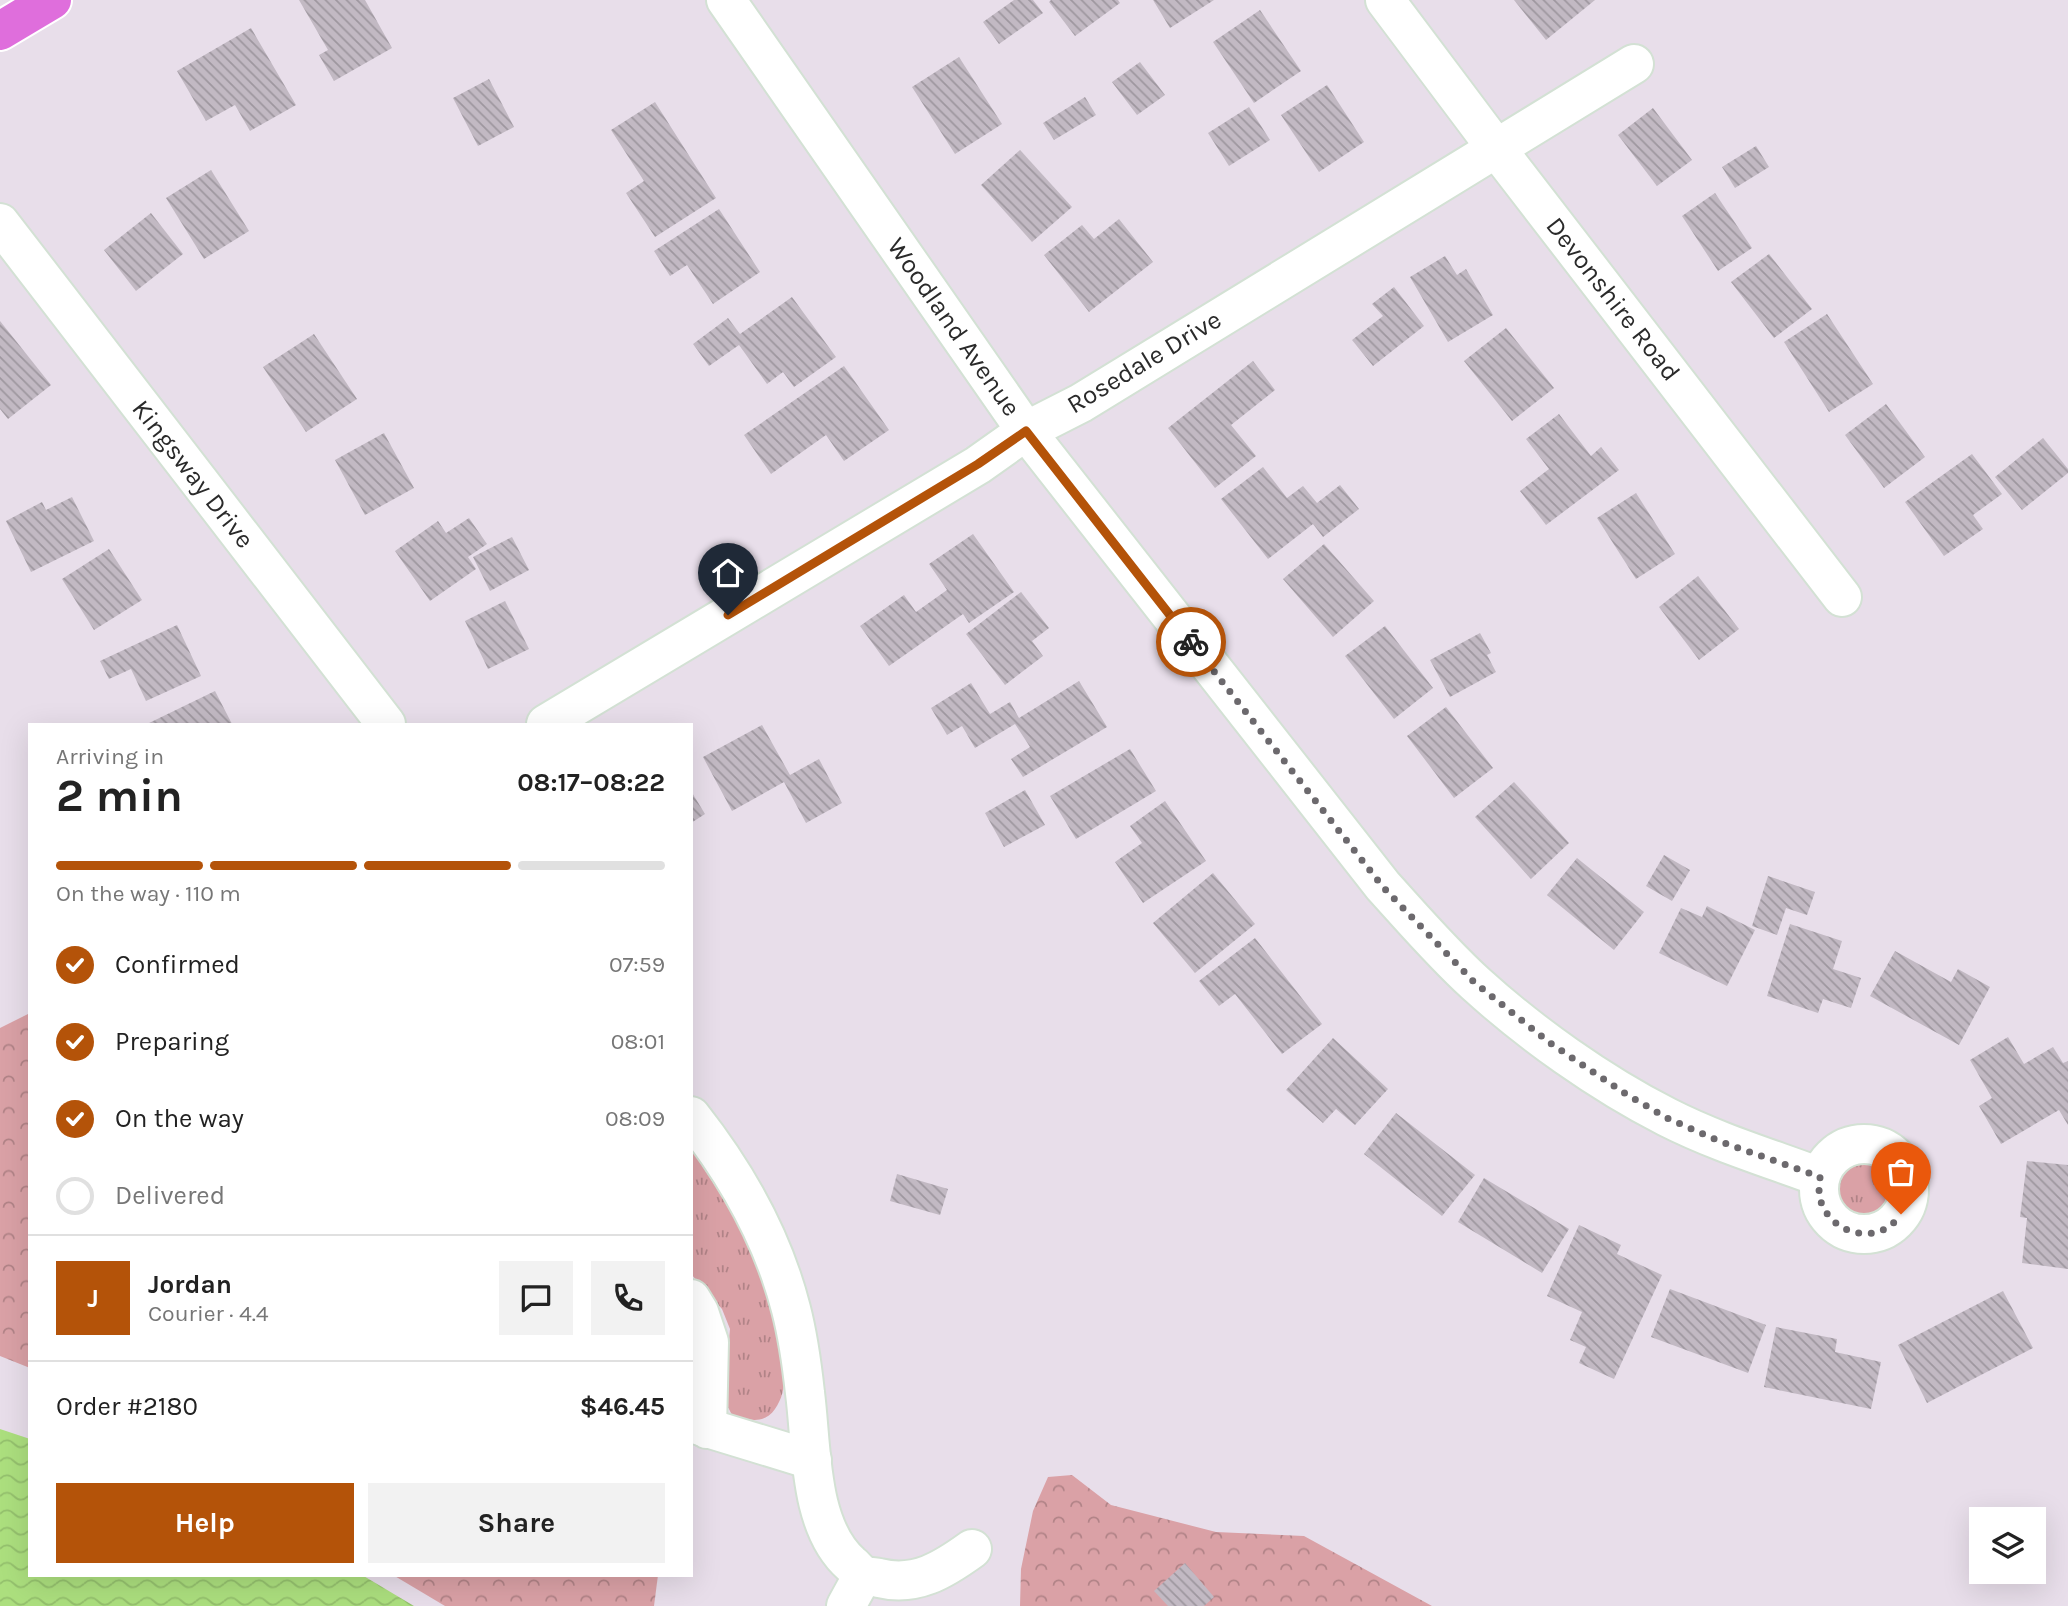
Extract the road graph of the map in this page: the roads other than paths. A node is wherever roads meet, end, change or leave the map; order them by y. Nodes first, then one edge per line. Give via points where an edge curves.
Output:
1 (52, 0) edge
2 (726, 0) edge
3 (1385, 0) edge
4 (0, 31) edge
5 (1634, 64) dead end
6 (1496, 148) junction
7 (0, 223) edge
8 (1026, 431) junction
9 (1842, 597) dead end
10 (385, 723) edge
11 (548, 723) edge
12 (693, 1119) edge
13 (1820, 1177) dead end
14 (693, 1302) edge
15 (699, 1426) edge
16 (812, 1460) junction
17 (972, 1549) dead end
18 (855, 1590) edge

1 - 4 main road
2 - 8 street, Woodland Avenue
3 - 6 street, Devonshire Road
5 - 6 street, Rosedale Drive
6 - 8 street, Rosedale Drive
6 - 9 street, Devonshire Road
7 - 10 street, Kingsway Drive
8 - 11 street, Rosedale Drive via 967,472
8 - 13 street, Woodland Avenue via 1383,887 1474,982 1550,1043 1667,1118
12 - 16 street via 730,1169 774,1255 792,1310
14 - 15 street via 709,1342
15 - 16 street
16 - 18 street via 819,1503
17 - 18 street via 944,1569

